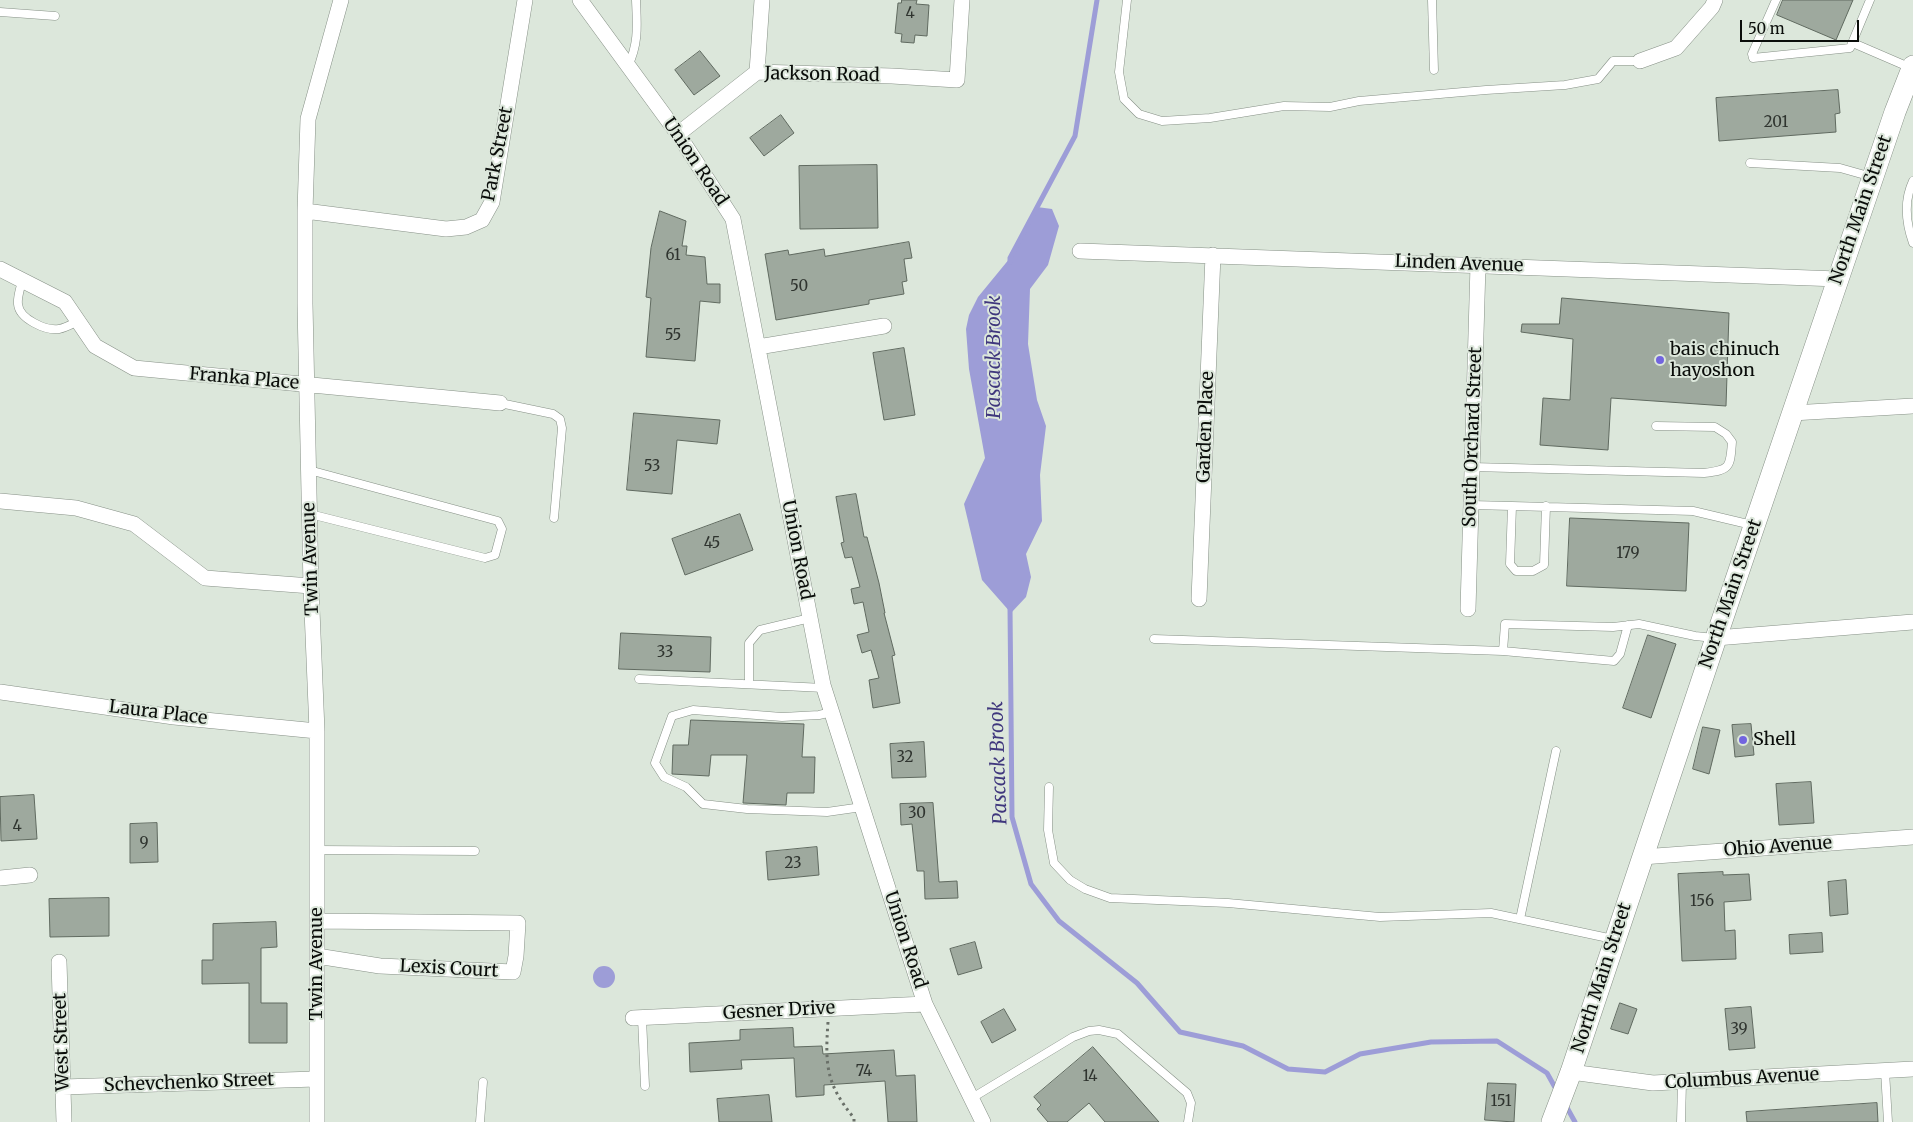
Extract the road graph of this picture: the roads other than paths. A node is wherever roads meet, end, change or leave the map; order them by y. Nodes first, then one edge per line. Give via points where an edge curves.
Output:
1 (341, 0) edge
2 (525, 0) edge
3 (580, 0) edge
4 (636, 0) edge
5 (762, 0) edge
6 (962, 0) edge
7 (1127, 0) edge
8 (1432, 0) edge
9 (1715, 0) edge
10 (1776, 0) edge
11 (1870, 0) edge
12 (0, 12) edge
13 (55, 16) dead end
14 (1853, 43) junction
15 (1640, 61) joint
16 (628, 66) junction
17 (1913, 68) edge
18 (1434, 70) dead end
19 (757, 72) junction
20 (678, 134) junction
21 (1750, 163) dead end
22 (1873, 178) junction
23 (1913, 181) edge
24 (306, 211) junction
25 (1913, 243) edge
26 (1080, 251) dead end
27 (1213, 255) junction
28 (1478, 265) junction
29 (0, 269) edge
30 (1838, 278) junction
31 (22, 280) junction
32 (78, 321) junction
33 (884, 326) dead end
34 (758, 347) junction
35 (307, 385) junction
36 (500, 403) joint
37 (1913, 406) edge
38 (1792, 413) junction
39 (1656, 426) dead end
40 (1472, 467) junction
41 (309, 470) junction
42 (0, 501) edge
43 (1471, 505) junction
44 (1512, 506) junction
45 (1546, 506) junction
46 (310, 514) junction
47 (554, 518) dead end
48 (1754, 526) junction
49 (311, 586) junction
50 (1199, 599) dead end
51 (1468, 609) dead end
52 (810, 618) junction
53 (1913, 622) edge
54 (1628, 625) junction
55 (1716, 638) junction
56 (1154, 639) dead end
57 (1503, 651) junction
58 (639, 679) dead end
59 (749, 683) junction
60 (824, 688) junction
61 (0, 692) edge
62 (832, 712) junction
63 (317, 731) junction
64 (1556, 751) dead end
65 (1049, 787) dead end
66 (862, 807) junction
67 (1913, 837) edge
68 (317, 850) junction
69 (475, 851) dead end
70 (1642, 857) junction
71 (30, 875) dead end
72 (0, 878) edge
73 (1520, 919) junction
74 (317, 921) junction
75 (1615, 940) junction
76 (317, 956) junction
77 (59, 962) dead end
78 (925, 1004) junction
79 (638, 1018) joint
80 (1913, 1069) edge
81 (1885, 1071) junction
82 (316, 1080) junction
83 (1568, 1080) junction
84 (483, 1082) dead end
85 (1682, 1082) junction
86 (645, 1086) dead end
87 (63, 1087) junction
88 (972, 1098) junction
89 (1555, 1116) edge
90 (64, 1122) edge
91 (316, 1122) edge
92 (480, 1122) edge
93 (983, 1122) edge
94 (1188, 1122) edge
95 (1681, 1122) edge
96 (1888, 1122) edge

1 - 24 street, Twin Avenue via 308,119
2 - 24 street, Park Street via 492,202 482,220 466,227 446,229
3 - 16 street, Union Road
4 - 16 lane via 638,32 635,52
5 - 19 street
6 - 19 street, Jackson Road via 957,80
7 - 15 lane via 1119,72 1124,99 1139,114 1162,121 1210,118 1284,106 1330,107 1359,101 1566,85 1598,79 1613,61
8 - 18 lane
9 - 15 street via 1676,48
10 - 14 lane via 1753,58 1850,48
11 - 14 lane
12 - 13 lane
14 - 17 lane
16 - 20 street, Union Road
17 - 22 main road, North Main Street
19 - 20 street, Jackson Road
20 - 34 street, Union Road via 733,219
21 - 22 lane via 1840,168
22 - 30 main road, North Main Street
23 - 25 lane via 1907,204
24 - 35 street, Twin Avenue
26 - 27 street, Linden Avenue
27 - 28 street, Linden Avenue
27 - 50 street, Garden Place
28 - 30 street, Linden Avenue
28 - 40 street, South Orchard Street
29 - 31 street, Franka Place
30 - 38 main road, North Main Street
31 - 32 street, Franka Place via 65,302
31 - 32 lane via 18,304 21,313 29,320 58,329
32 - 35 street, Franka Place via 96,346 134,368
33 - 34 street
34 - 52 street, Union Road
35 - 36 street, Franka Place
35 - 41 street, Twin Avenue
36 - 47 lane via 553,414 560,419 562,428
37 - 38 street
38 - 48 main road, North Main Street
39 - 40 lane via 1715,427 1732,442 1730,464 1724,471 1704,473
40 - 43 street, South Orchard Street
41 - 46 street, Twin Avenue
41 - 46 lane via 498,521 502,529 495,555 485,558
42 - 49 street via 76,508 134,524 205,578
43 - 44 lane
43 - 51 street, South Orchard Street
44 - 45 lane
44 - 45 lane via 1510,564 1516,571 1533,572 1544,565
45 - 48 lane via 1693,511
46 - 49 street, Twin Avenue
48 - 55 main road, North Main Street
49 - 63 street, Twin Avenue
52 - 59 lane via 760,630 749,642
52 - 60 street, Union Road
53 - 55 street
54 - 55 lane via 1640,624
54 - 57 lane via 1505,624
54 - 57 lane via 1620,654 1614,661
55 - 70 main road, North Main Street
56 - 57 lane
58 - 59 lane
59 - 60 lane
60 - 62 street, Union Road
61 - 63 street, Laura Place via 174,716
62 - 66 street, Union Road
62 - 66 lane via 782,717 693,710 672,716 655,763 664,777 686,787 703,804 827,812
63 - 68 street, Twin Avenue
64 - 73 lane
65 - 73 lane via 1048,830 1054,863 1070,880 1110,898 1228,903 1380,916 1491,913
66 - 78 street, Union Road
67 - 70 street, Ohio Avenue
68 - 69 lane
68 - 74 street, Twin Avenue
70 - 75 main road, North Main Street
71 - 72 street
73 - 75 lane
74 - 76 street, Twin Avenue
74 - 76 street, Lexis Court via 518,923 513,972 380,966
75 - 83 main road, North Main Street
76 - 82 street, Twin Avenue
77 - 87 street, West Street
78 - 79 street, Gesner Drive
78 - 88 street, Union Road
79 - 86 lane
80 - 81 street, Columbus Avenue
81 - 85 street, Columbus Avenue
81 - 96 lane
82 - 87 street, Schevchenko Street
82 - 91 street, Twin Avenue
83 - 85 street, Columbus Avenue
83 - 89 main road, North Main Street
84 - 92 lane
85 - 95 lane
87 - 90 street, West Street
88 - 93 street, Union Road
88 - 94 lane via 1073,1037 1099,1030 1118,1034 1187,1093 1191,1103

